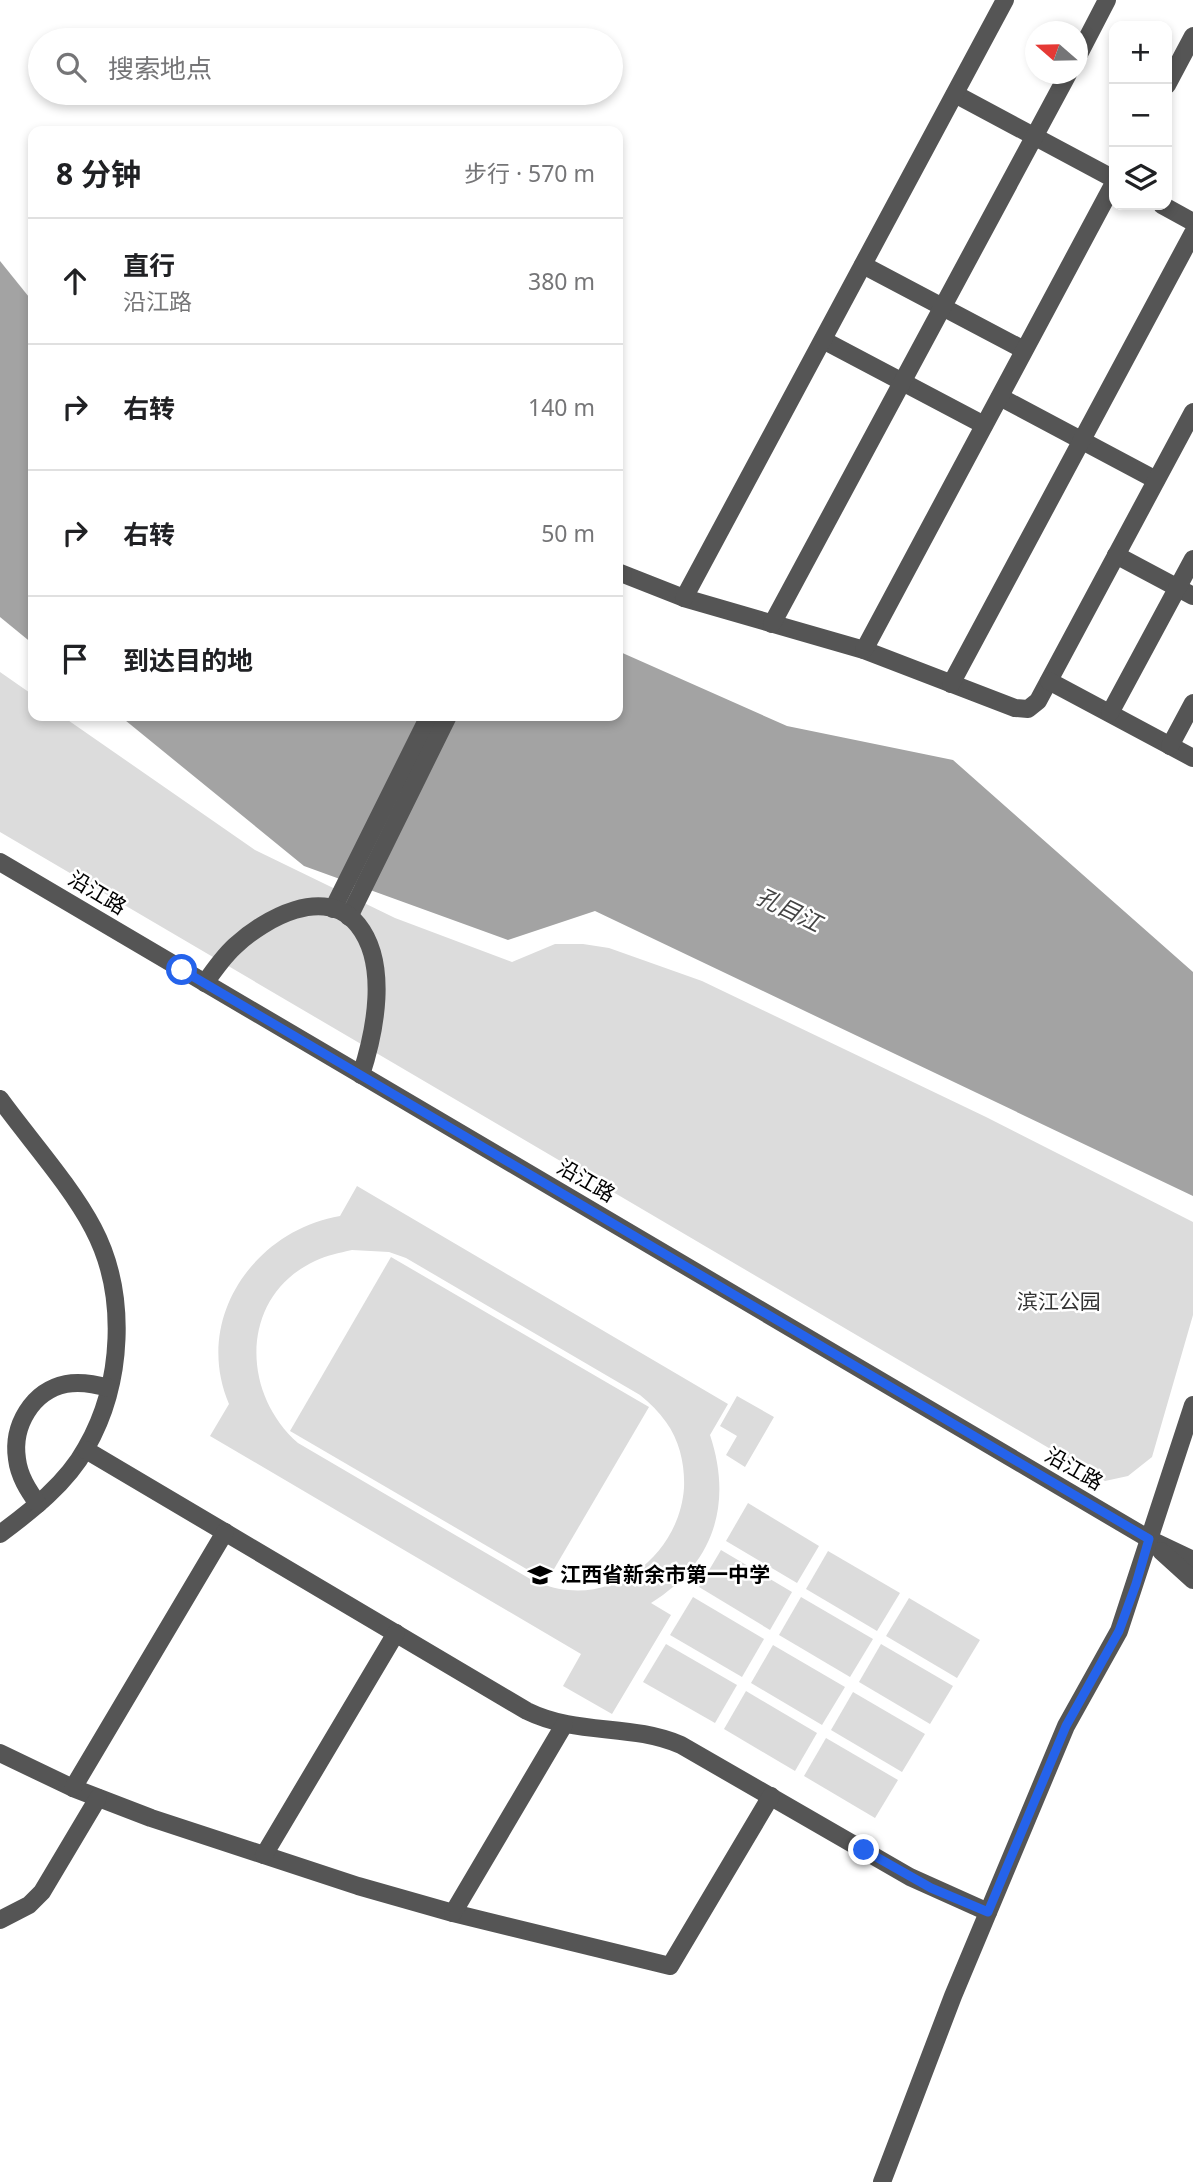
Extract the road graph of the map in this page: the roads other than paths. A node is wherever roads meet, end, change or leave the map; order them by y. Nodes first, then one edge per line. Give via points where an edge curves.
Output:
1 (1005, 0) edge
2 (1107, 0) edge
3 (1088, 35) edge
4 (1193, 36) edge
5 (1063, 84) edge
6 (1168, 84) edge
7 (954, 94) junction
8 (1034, 137) junction
9 (1109, 178) edge
10 (1109, 190) edge
11 (1171, 210) edge
12 (1193, 222) edge
13 (1193, 233) edge
14 (863, 265) junction
15 (943, 307) junction
16 (823, 340) junction
17 (1024, 350) junction
18 (902, 382) junction
19 (999, 397) junction
20 (1193, 412) edge
21 (984, 425) junction
22 (1082, 440) junction
23 (1156, 480) junction
24 (1116, 555) junction
25 (1193, 559) edge
26 (623, 574) edge
27 (1185, 592) edge
28 (684, 598) junction
29 (772, 624) junction
30 (863, 650) junction
31 (1049, 681) junction
32 (951, 684) junction
33 (1193, 704) edge
34 (1110, 713) junction
35 (427, 721) edge
36 (445, 721) edge
37 (1170, 746) junction
38 (1193, 758) edge
39 (0, 862) edge
40 (349, 896) junction
41 (341, 913) junction
42 (205, 983) junction
43 (360, 1075) junction
44 (0, 1100) edge
45 (109, 1388) junction
46 (1193, 1405) edge
47 (86, 1450) junction
48 (37, 1504) junction
49 (226, 1532) junction
50 (0, 1534) edge
51 (1149, 1539) junction
52 (1193, 1560) edge
53 (1193, 1580) edge
54 (396, 1633) junction
55 (564, 1725) junction
56 (0, 1753) edge
57 (73, 1788) junction
58 (771, 1796) junction
59 (99, 1798) junction
60 (264, 1855) junction
61 (988, 1912) junction
62 (453, 1913) junction
63 (0, 1920) edge
64 (882, 2182) edge

1 - 7 street
2 - 3 street
4 - 6 street
5 - 8 street
7 - 8 street
7 - 14 street
8 - 9 street
8 - 15 street
10 - 17 street
11 - 12 street
13 - 22 street
14 - 15 street
14 - 16 street
15 - 17 street
15 - 18 street
16 - 18 street
16 - 28 street
17 - 19 street
18 - 21 street
18 - 29 street
19 - 21 street
19 - 22 street
20 - 23 street
21 - 30 street
22 - 23 street
22 - 32 street
23 - 24 street
24 - 27 street
24 - 31 street
25 - 27 street
26 - 28 street
27 - 34 street
28 - 29 street
29 - 30 street
30 - 32 street
31 - 32 street via 1028,709
31 - 34 street
33 - 37 street
34 - 37 street
35 - 40 street
36 - 40 street
37 - 38 street
39 - 42 street, 沿江路
40 - 41 street
41 - 42 street via 325,906 305,908 268,922 233,947
41 - 43 street via 359,926 368,945 376,987 373,1031
42 - 43 street, 沿江路
43 - 51 street, 沿江路
44 - 45 street via 77,1203 106,1257 116,1323
45 - 47 street
45 - 48 street via 78,1383 55,1387 25,1414 16,1438 17,1462
46 - 51 street
47 - 48 street
47 - 49 street
48 - 50 street
49 - 54 street
49 - 57 street
51 - 52 street, 沿江路
51 - 53 street, 沿江路
51 - 61 street via 1119,1631 1066,1726
54 - 55 street via 527,1711
54 - 60 street
55 - 58 street via 668,1739
55 - 62 street
56 - 57 street
57 - 59 street
58 - 61 street via 910,1877
58 - 62 street via 670,1966
59 - 60 street
59 - 63 street via 42,1892 29,1905
60 - 62 street
61 - 64 street

